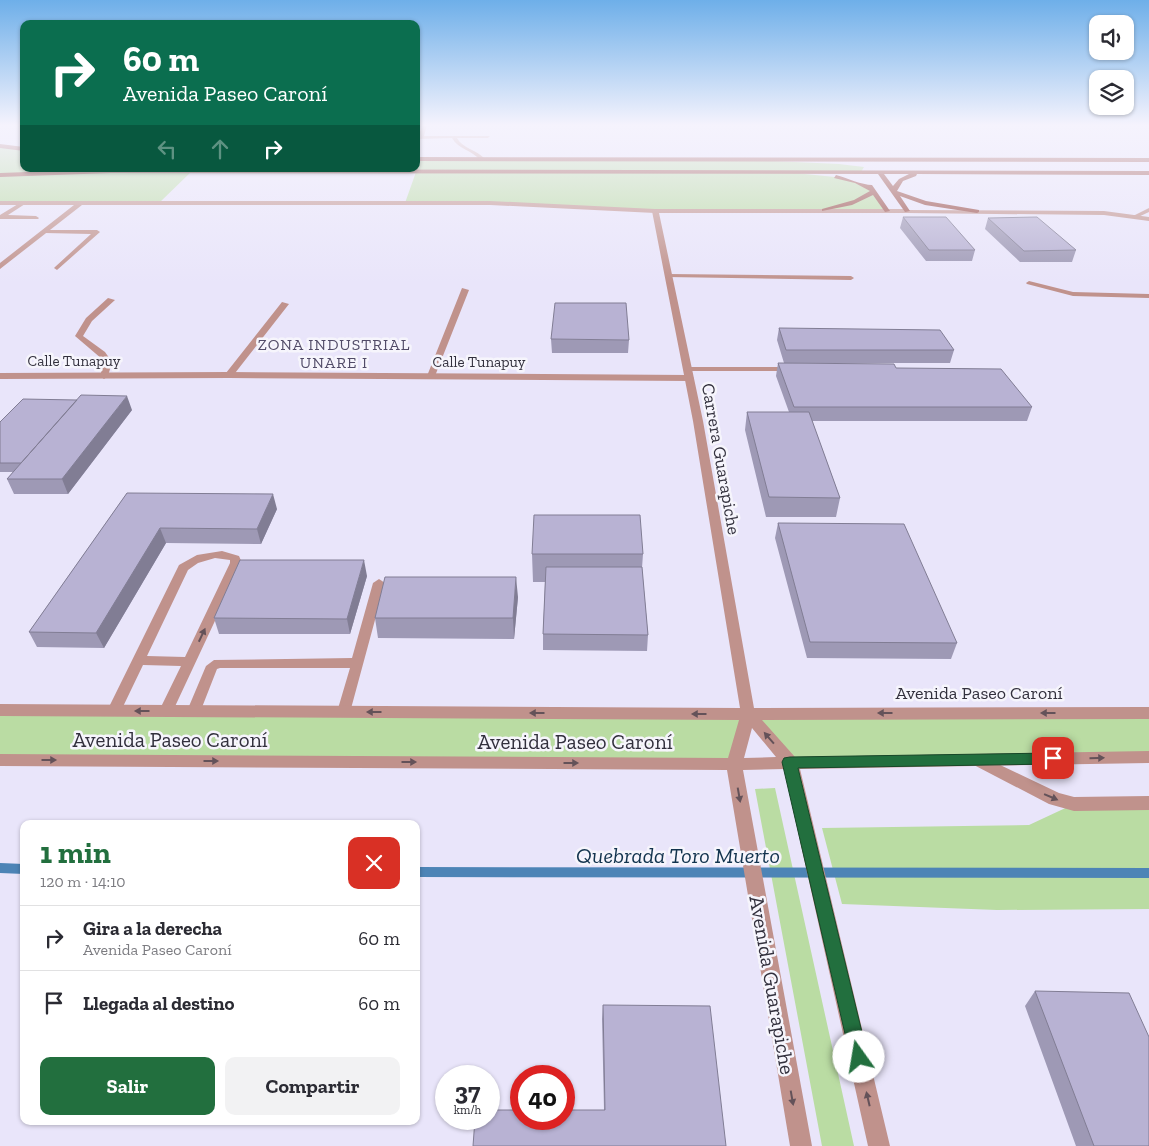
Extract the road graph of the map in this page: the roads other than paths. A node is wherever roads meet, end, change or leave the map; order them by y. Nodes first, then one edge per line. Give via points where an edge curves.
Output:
1 (837, 177) edge
2 (866, 177) edge
3 (883, 177) edge
4 (907, 177) edge
5 (874, 191) junction
6 (893, 192) junction
7 (0, 203) edge
8 (22, 203) junction
9 (79, 204) junction
10 (824, 210) junction
11 (1149, 210) edge
12 (655, 211) junction
13 (887, 211) junction
14 (907, 211) junction
15 (976, 211) junction
16 (1138, 216) junction
17 (0, 217) edge
18 (36, 218) dead end
19 (1149, 219) edge
20 (45, 230) junction
21 (0, 267) edge
22 (57, 268) dead end
23 (668, 276) junction
24 (851, 278) dead end
25 (1029, 283) dead end
26 (465, 290) dead end
27 (1149, 296) edge
28 (111, 300) dead end
29 (285, 304) dead end
30 (807, 370) edge
31 (688, 374) junction
32 (230, 375) junction
33 (0, 376) edge
34 (104, 376) junction
35 (431, 376) junction
36 (379, 583) dead end
37 (139, 660) junction
38 (189, 662) junction
39 (357, 663) junction
40 (0, 710) edge
41 (114, 711) junction
42 (166, 711) junction
43 (194, 711) junction
44 (344, 712) junction
45 (1149, 713) edge
46 (748, 714) junction
47 (1149, 757) edge
48 (0, 760) edge
49 (977, 760) junction
50 (790, 762) junction
51 (734, 764) junction
52 (1149, 803) edge
53 (800, 1146) edge
54 (879, 1146) edge

1 - 5 main road via 862,184
2 - 5 main road
3 - 6 main road
4 - 6 main road via 896,184
5 - 10 main road via 857,202
5 - 13 main road
6 - 14 main road
6 - 15 main road via 925,203
7 - 8 street
8 - 9 street
8 - 17 lane
9 - 12 street via 472,203
9 - 20 street
10 - 12 street
10 - 13 street
11 - 16 lane
12 - 23 street, Carrera Guarapiche
13 - 14 street
14 - 15 street
15 - 16 street
16 - 19 street
17 - 18 lane
20 - 21 street
20 - 22 lane via 94,231 98,234
23 - 24 lane
23 - 31 street, Carrera Guarapiche
25 - 27 lane via 1075,295
26 - 35 lane
28 - 34 lane via 89,320 79,336 87,345 103,352 108,362
29 - 32 lane
30 - 31 lane
31 - 35 street, Calle Tunapuy
31 - 46 street, Carrera Guarapiche
32 - 34 street, Calle Tunapuy
32 - 35 street, Calle Tunapuy
33 - 34 street, Calle Tunapuy
36 - 39 lane
37 - 38 lane
38 -> 37 lane via 236,563 228,555 202,557 190,561 183,568
37 - 41 lane
38 - 42 lane
39 - 43 lane via 218,663 212,666
39 - 44 lane
40 - 41 street, Avenida Paseo Caroní
42 -> 41 street, Avenida Paseo Caroní
42 - 43 street, Avenida Paseo Caroní
43 - 44 street, Avenida Paseo Caroní
46 -> 44 street, Avenida Paseo Caroní
45 -> 46 street, Avenida Paseo Caroní
50 -> 46 street
46 - 51 street, Avenida Guarapiche
49 -> 47 street, Avenida Paseo Caroní
48 -> 51 street, Avenida Paseo Caroní
49 - 50 street, Avenida Paseo Caroní
49 -> 52 street via 1055,799 1074,804
50 - 51 street, Avenida Paseo Caroní
54 -> 50 street
51 -> 53 street, Avenida Guarapiche

